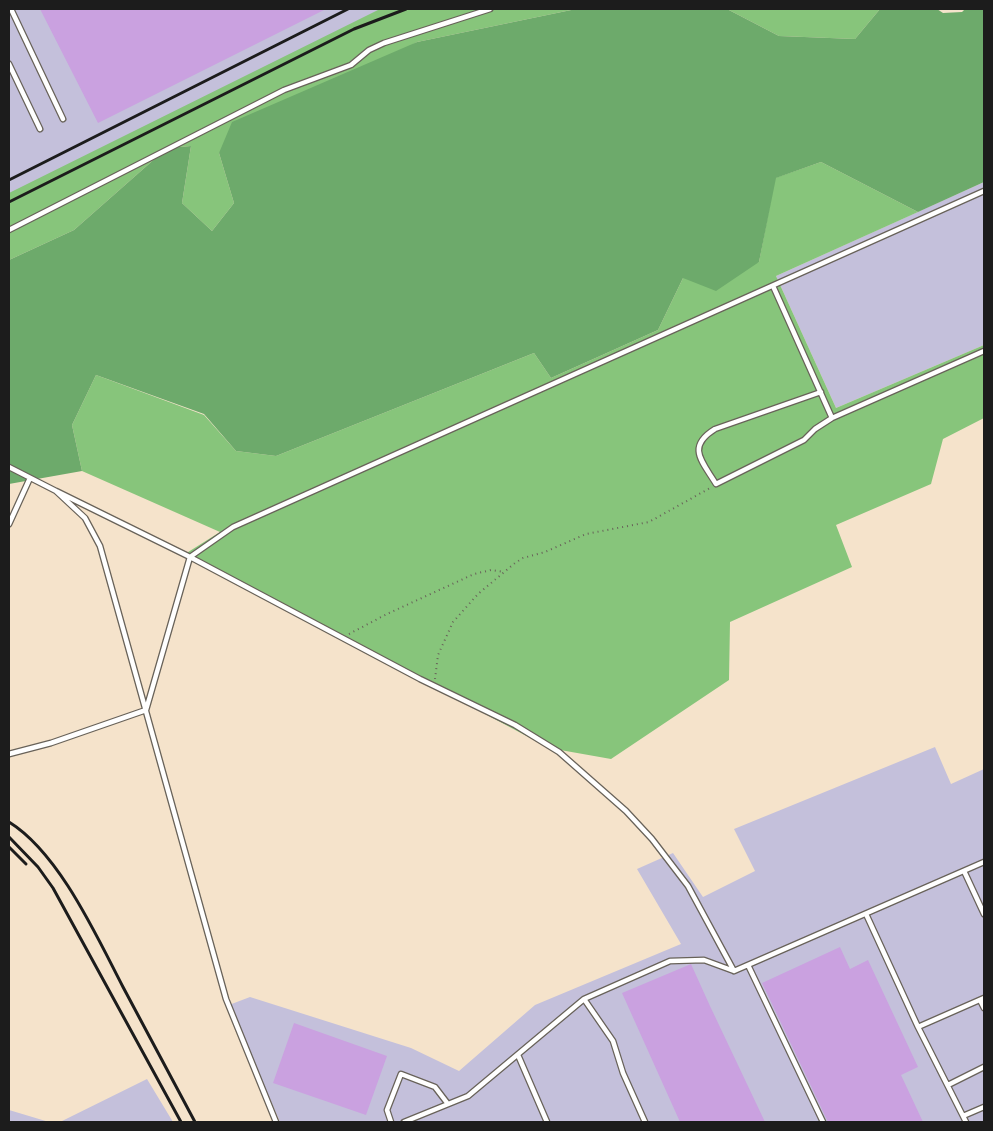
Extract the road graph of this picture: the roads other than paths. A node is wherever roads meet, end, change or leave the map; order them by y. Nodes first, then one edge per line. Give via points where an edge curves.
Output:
1 (10, 9) edge
2 (490, 9) edge
3 (9, 64) edge
4 (63, 119) dead end
5 (40, 128) dead end
6 (984, 191) edge
7 (9, 230) edge
8 (773, 286) junction
9 (984, 351) edge
10 (821, 392) junction
11 (832, 418) junction
12 (9, 467) edge
13 (30, 478) junction
14 (56, 491) junction
15 (9, 524) edge
16 (190, 557) junction
17 (146, 710) junction
18 (9, 754) edge
19 (984, 862) edge
20 (964, 871) junction
21 (866, 914) junction
22 (984, 914) edge
23 (748, 964) junction
24 (734, 971) junction
25 (584, 999) junction
26 (982, 999) edge
27 (984, 1008) edge
28 (918, 1027) junction
29 (518, 1055) junction
30 (984, 1068) edge
31 (948, 1085) junction
32 (448, 1104) junction
33 (984, 1107) edge
34 (963, 1116) junction
35 (276, 1122) edge
36 (391, 1122) edge
37 (404, 1122) edge
38 (547, 1122) edge
39 (645, 1122) edge
40 (823, 1122) edge
41 (966, 1122) edge

1 - 4 lane
2 - 7 lane via 384,43 350,65 284,90
3 - 5 lane
6 - 8 lane
8 - 10 lane
8 - 16 lane via 232,526
9 - 11 lane
10 - 11 lane
10 - 11 lane via 715,428 706,434 697,450 716,484 804,440
12 - 13 lane
13 - 14 lane
13 - 15 lane
14 - 16 lane
14 - 17 lane via 85,518 100,546
16 - 17 lane
16 - 24 lane via 436,687 515,724 560,752 652,839 688,886
17 - 18 lane via 52,743
17 - 35 lane via 226,999
19 - 20 lane
20 - 21 lane
20 - 22 lane
21 - 23 lane
21 - 28 lane
23 - 24 lane
23 - 40 lane
24 - 25 lane via 704,960 670,961
25 - 29 lane
25 - 39 lane via 613,1041
26 - 27 lane
26 - 28 lane
28 - 31 lane
29 - 32 lane via 468,1096
29 - 38 lane
30 - 31 lane
31 - 34 lane
32 - 36 lane via 435,1087 401,1074 387,1110
32 - 37 lane
33 - 34 lane
34 - 41 lane

